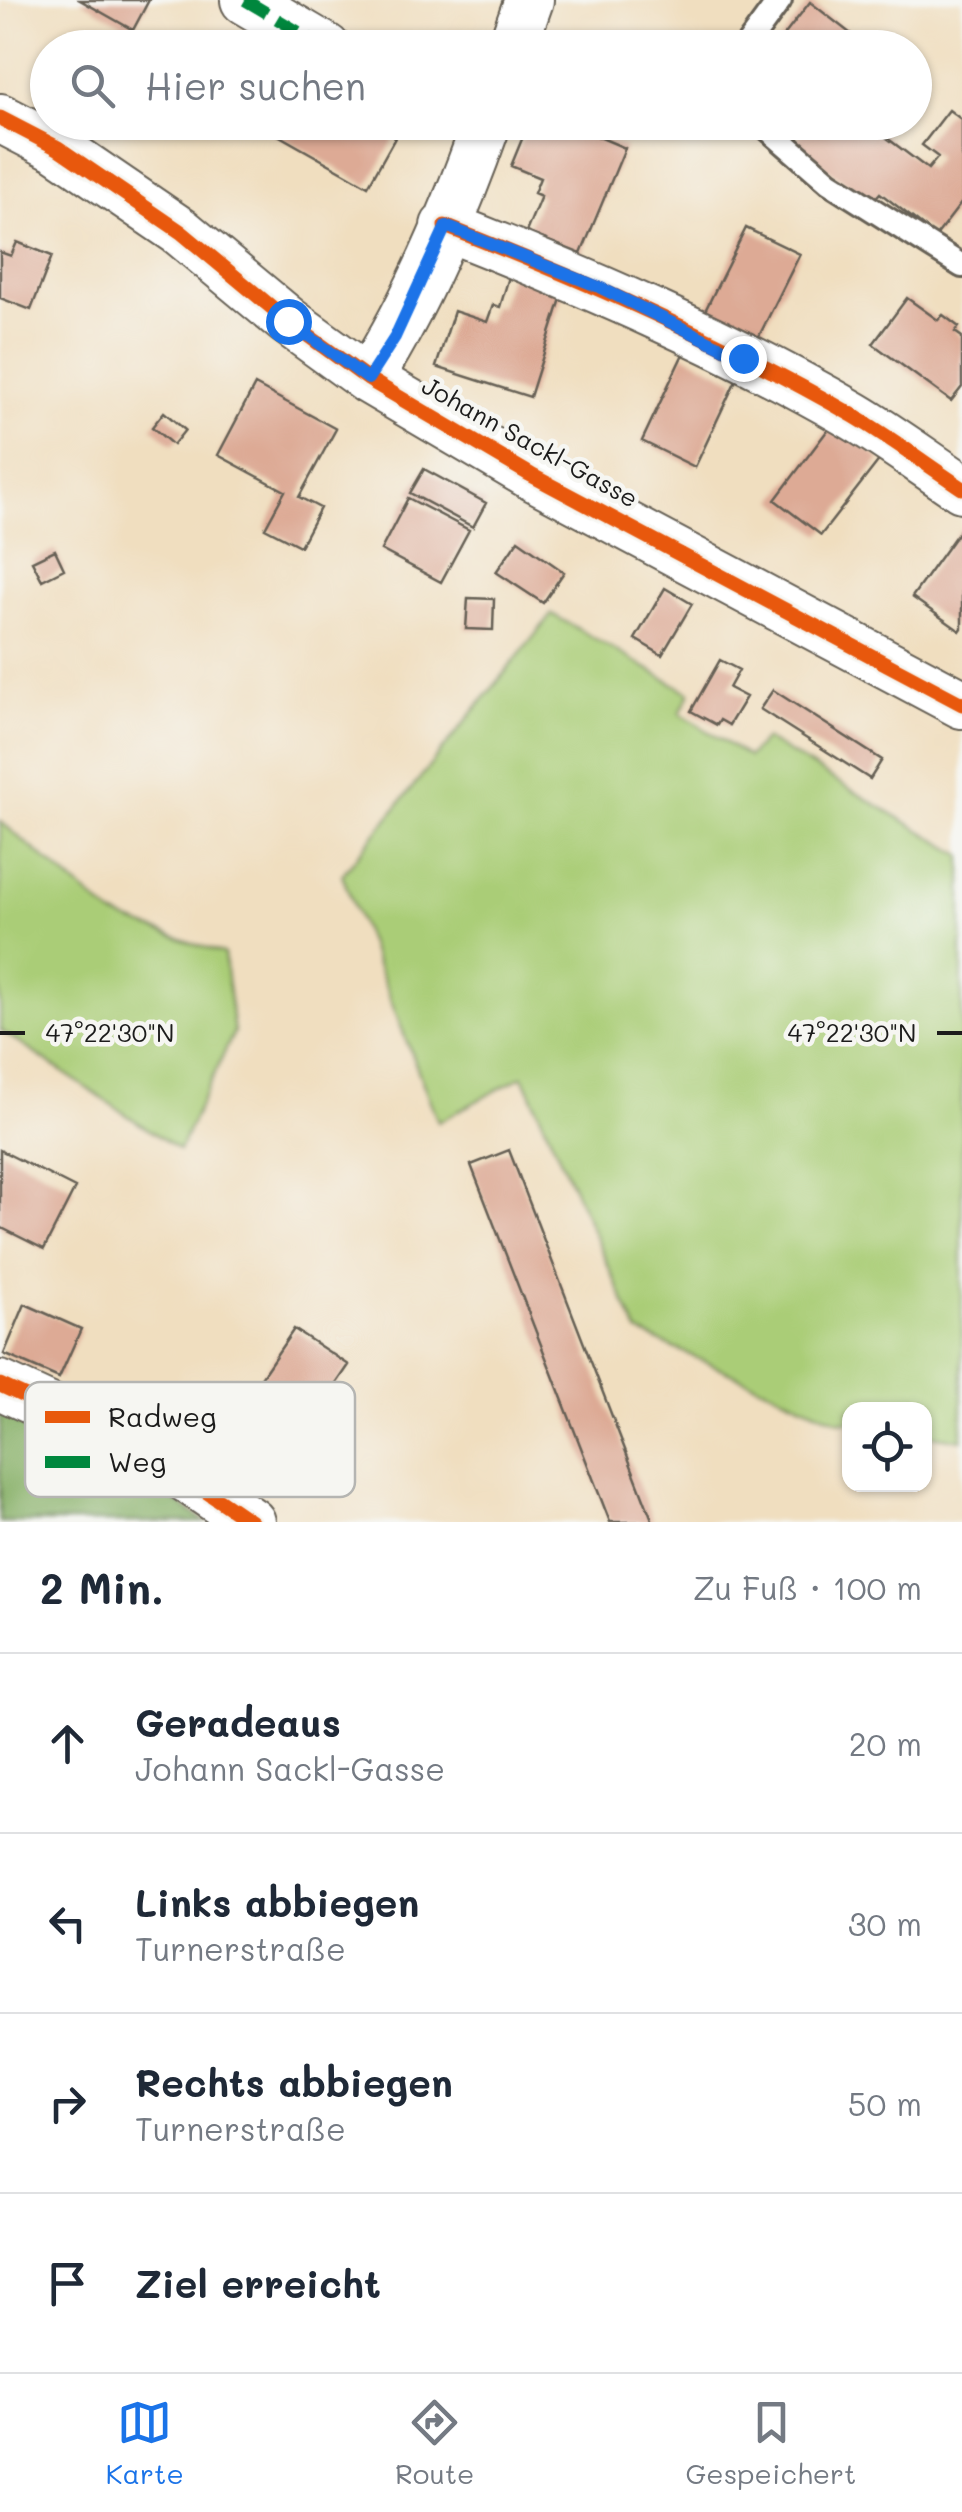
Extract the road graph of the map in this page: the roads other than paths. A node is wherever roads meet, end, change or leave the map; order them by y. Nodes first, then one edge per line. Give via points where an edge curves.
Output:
1 (245, 0) edge
2 (528, 0) edge
3 (780, 0) edge
4 (296, 30) edge
5 (518, 30) edge
6 (758, 30) edge
7 (0, 118) edge
8 (30, 134) edge
9 (43, 140) edge
10 (471, 140) edge
11 (781, 140) edge
12 (446, 226) junction
13 (962, 266) edge
14 (368, 379) junction
15 (962, 488) edge
16 (962, 704) edge
17 (0, 1385) edge
18 (25, 1397) edge
19 (214, 1497) edge
20 (251, 1522) edge

1 - 4 street
2 - 5 street
3 - 6 lane
7 - 8 street, Johann Sackl-Gasse
9 - 14 street, Johann Sackl-Gasse via 181,232
10 - 12 street
11 - 13 lane via 829,182
12 - 14 street
12 - 15 street via 599,287 743,358 855,417
14 - 16 street, Johann Sackl-Gasse via 532,475
17 - 18 street
19 - 20 street

